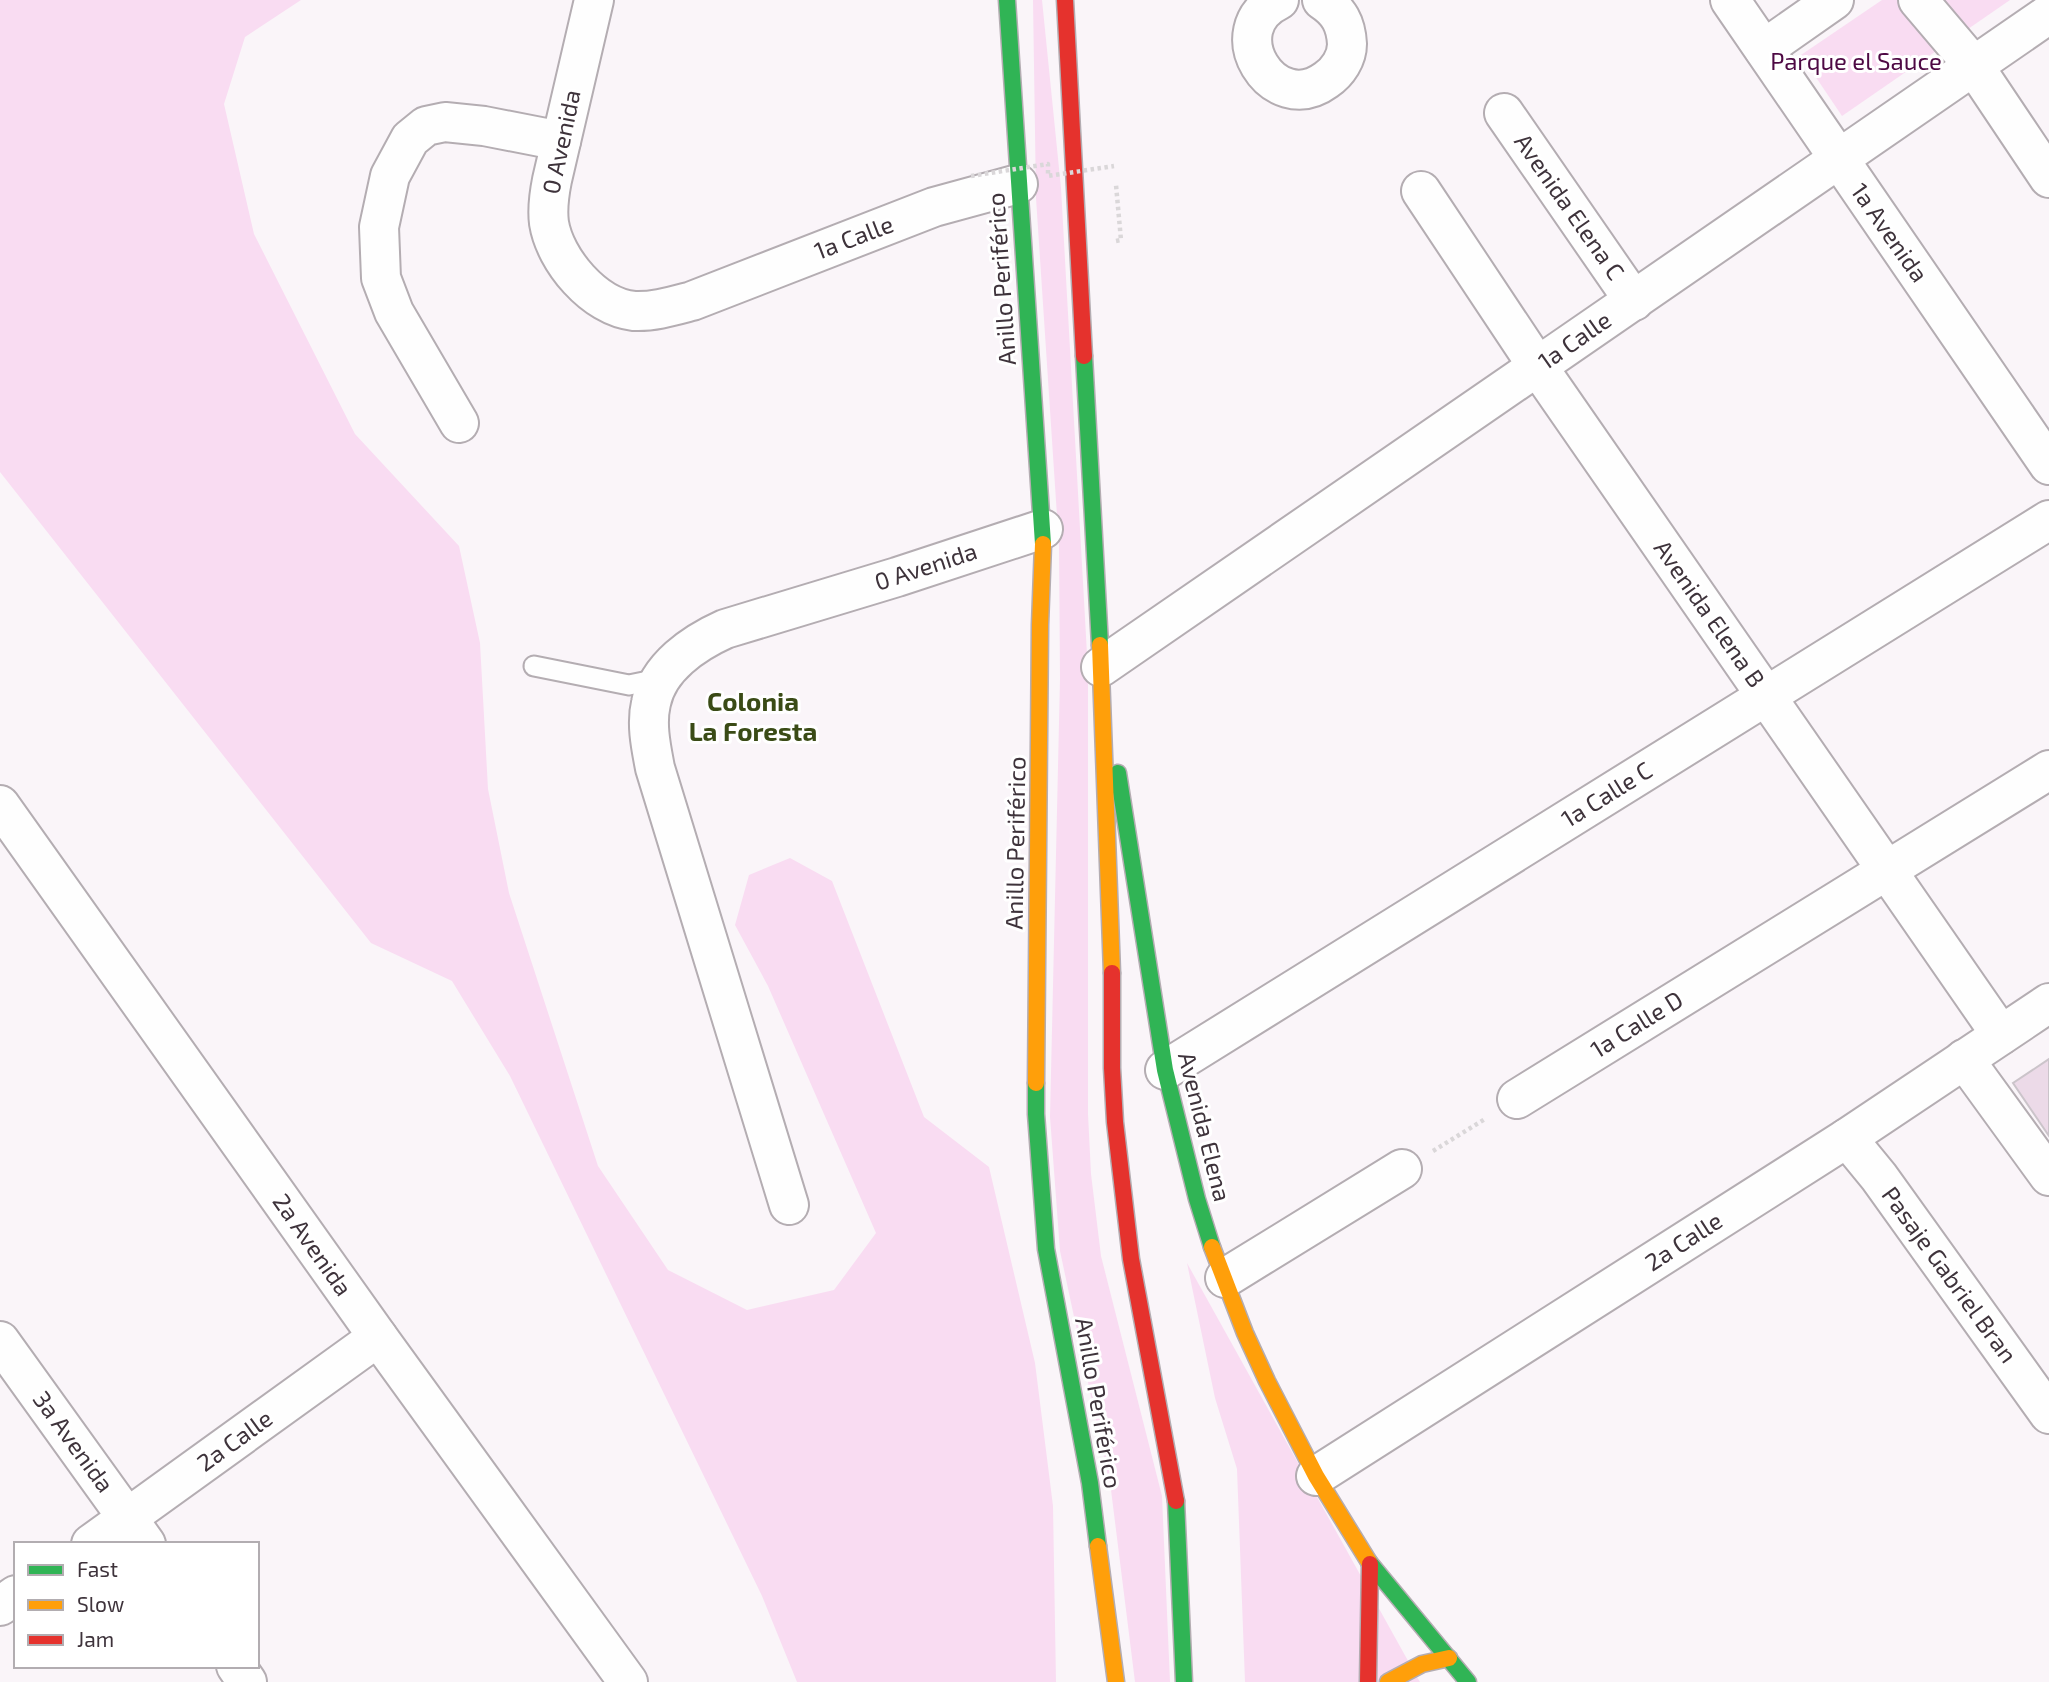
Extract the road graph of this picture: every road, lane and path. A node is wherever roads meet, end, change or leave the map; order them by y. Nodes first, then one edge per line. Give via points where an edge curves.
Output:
1 (594, 0) edge
2 (1007, 0) edge
3 (1065, 0) edge
4 (1279, 0) edge
5 (1322, 0) edge
6 (1730, 0) edge
7 (1834, 0) edge
8 (1918, 0) edge
9 (2049, 14) edge
10 (1764, 48) junction
11 (1974, 66) junction
12 (1504, 113) dead end
13 (561, 141) junction
14 (1838, 160) junction
15 (971, 176) dead end
16 (2049, 178) edge
17 (1018, 184) junction
18 (1421, 191) dead end
19 (1121, 240) dead end
20 (692, 301) joint
21 (1634, 301) junction
22 (1538, 367) junction
23 (459, 423) dead end
24 (2049, 465) edge
25 (2049, 520) edge
26 (1043, 529) junction
27 (534, 666) dead end
28 (1101, 667) junction
29 (663, 678) junction
30 (1766, 697) junction
31 (2049, 770) edge
32 (0, 805) edge
33 (1887, 871) junction
34 (2049, 1003) edge
35 (2001, 1035) junction
36 (1964, 1059) junction
37 (1165, 1070) junction
38 (1517, 1099) joint
39 (1847, 1138) junction
40 (1402, 1169) joint
41 (2049, 1176) edge
42 (789, 1205) dead end
43 (1225, 1278) junction
44 (378, 1337) junction
45 (0, 1341) edge
46 (2049, 1414) edge
47 (1316, 1476) junction
48 (136, 1531) edge
49 (98, 1542) edge
50 (1370, 1564) junction
51 (1449, 1658) junction
52 (628, 1682) edge
53 (1116, 1682) edge
54 (1184, 1682) edge
55 (1368, 1682) edge
56 (1388, 1682) edge
57 (1468, 1682) edge

1 - 13 street, 0 Avenida
2 - 17 main road, Anillo Periférico
3 - 28 main road
4 - 5 street via 1262,13 1254,27 1255,58 1274,82 1304,89 1332,76 1347,49 1341,18
6 - 10 street, 1a Avenida
7 - 10 street
8 - 11 street
9 - 11 street, 1a Calle
10 - 14 street, 1a Avenida
11 - 14 street, 1a Calle
11 - 16 street
12 - 21 street, Avenida Elena C
13 - 20 street, 0 Avenida via 549,196 549,225 557,250 577,278 614,305 633,311
13 - 23 street via 445,122 426,126 410,139 390,176 379,226 381,278 394,312
14 - 21 street, 1a Calle
14 - 24 street, 1a Avenida
15 - 19 path, bridge via 1048,164 1048,176 1114,166
17 - 20 street, 1a Calle via 934,207
17 - 26 main road, Anillo Periférico
18 - 22 street, Avenida Elena B
21 - 22 street, 1a Calle
22 - 28 street, 1a Calle
22 - 30 street, Avenida Elena B
25 - 30 street, 1a Calle C
26 - 29 street, 0 Avenida via 726,629 691,648
26 - 53 main road, Anillo Periférico via 1036,1114 1046,1249 1090,1483
27 - 29 lane via 629,685
28 - 37 main road, Avenida Elena
28 - 54 main road via 1115,1122 1131,1259 1176,1496
29 - 42 street via 651,703 655,768
30 - 33 street, Avenida Elena B
30 - 37 street, 1a Calle C
31 - 33 street, 1a Calle D
32 - 44 street, 2a Avenida
33 - 35 street, Avenida Elena B
33 - 38 street, 1a Calle D
34 - 35 street, 2a Calle
35 - 36 street, 2a Calle
36 - 39 street, 2a Calle
36 - 41 street
37 - 43 main road, Avenida Elena via 1197,1199
38 - 40 path
39 - 46 street, Pasaje Gabriel Bran
39 - 47 street, 2a Calle
40 - 43 street
43 - 47 main road, Avenida Elena via 1267,1381
44 - 48 street, 2a Calle
44 - 52 street, 2a Avenida
45 - 48 street, 3a Avenida
47 - 50 main road, Avenida Elena
48 - 49 street, 2a Calle
50 - 51 main road, Avenida Elena
50 - 55 main road
51 - 56 main road via 1422,1664
51 - 57 main road, Avenida Elena

